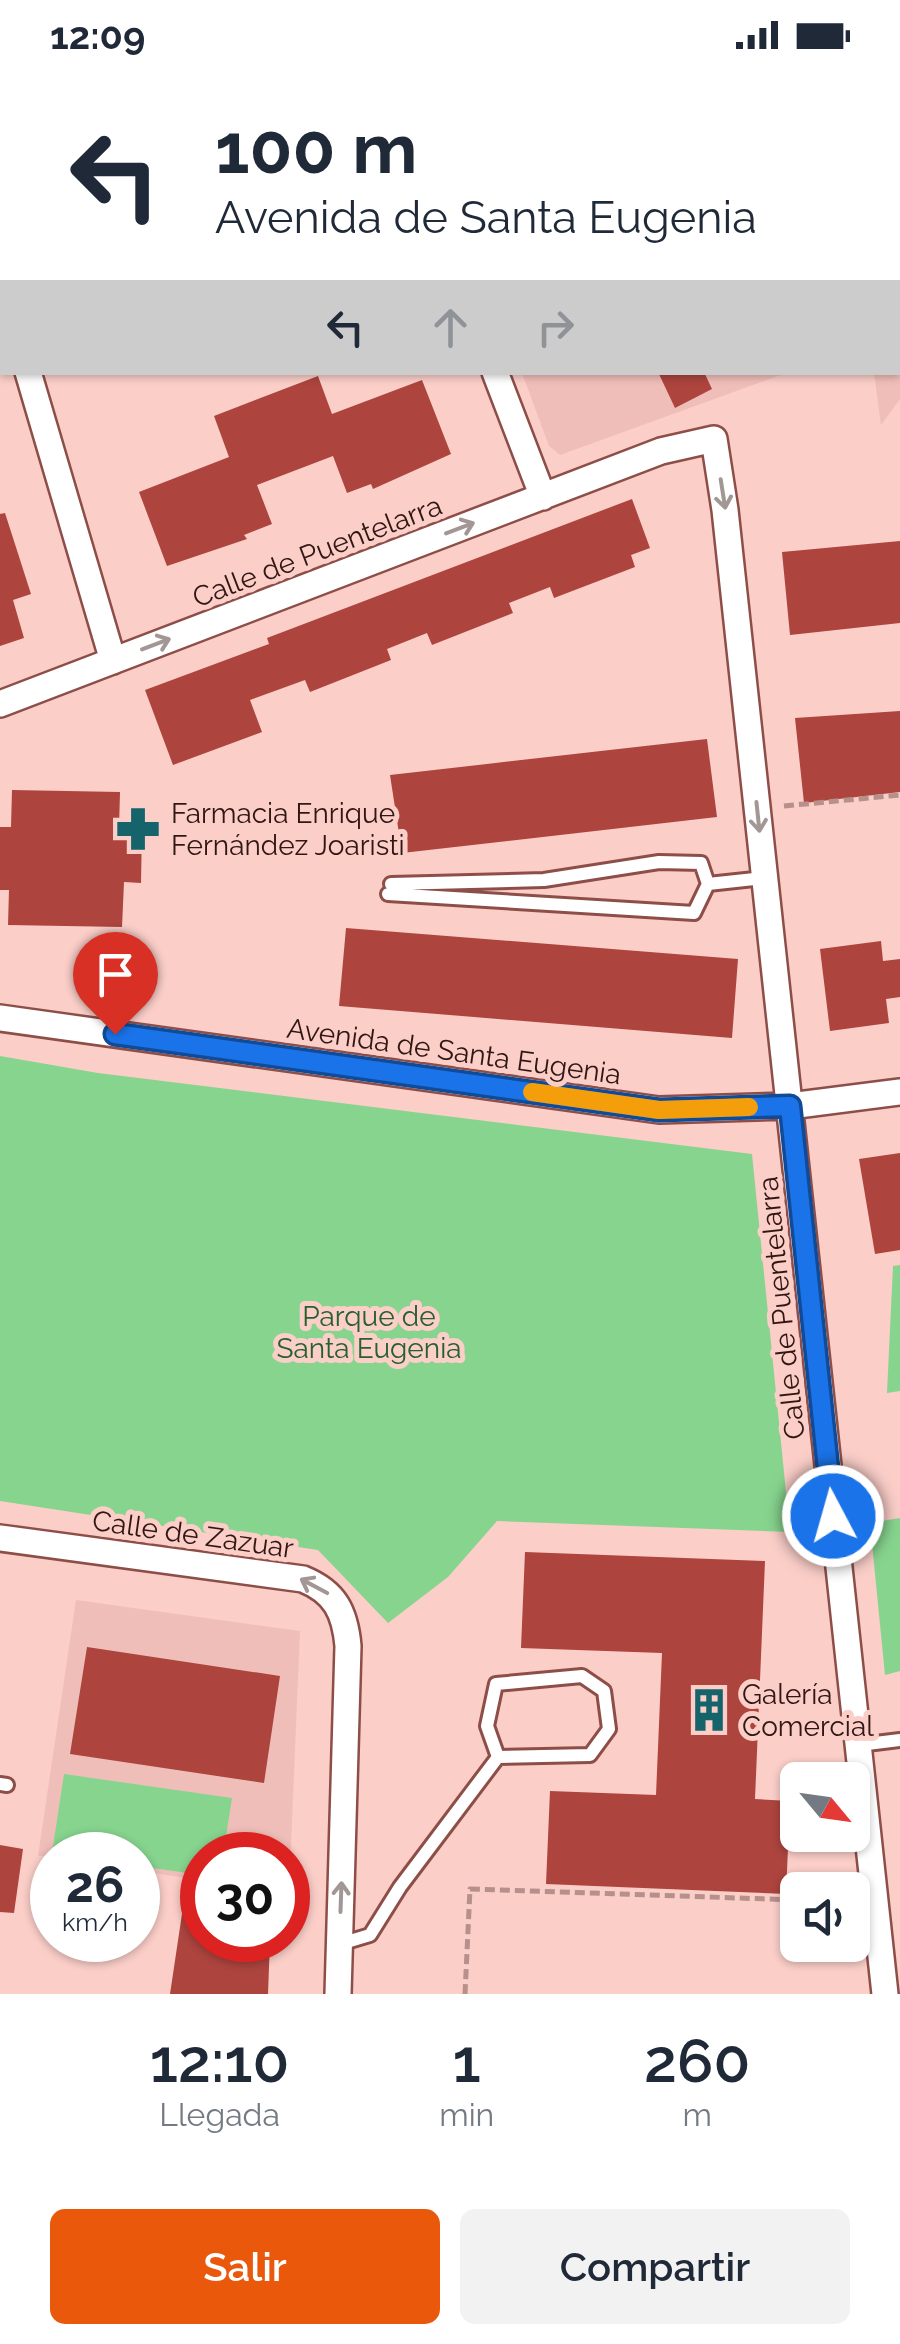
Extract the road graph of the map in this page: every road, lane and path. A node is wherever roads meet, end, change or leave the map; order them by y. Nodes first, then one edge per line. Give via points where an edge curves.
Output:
1 (29, 375) edge
2 (496, 375) edge
3 (542, 497) junction
4 (113, 661) junction
5 (0, 704) edge
6 (900, 795) edge
7 (757, 808) junction
8 (764, 878) junction
9 (708, 884) junction
10 (0, 1018) edge
11 (900, 1092) edge
12 (790, 1106) junction
13 (0, 1538) edge
14 (900, 1740) edge
15 (858, 1746) junction
16 (498, 1757) junction
17 (780, 1899) edge
18 (340, 1944) junction
19 (338, 1994) edge
20 (465, 1994) edge
21 (884, 1994) edge

1 - 4 street
2 - 3 street
4 -> 3 street, Calle de Puentelarra
3 -> 7 street, Calle de Puentelarra via 682,444 714,439
4 - 5 street, Calle de Puentelarra
6 - 7 path
7 -> 8 street, Calle de Puentelarra
8 - 9 lane
8 - 12 street, Calle de Puentelarra
9 - 9 lane via 694,913 390,889 544,880 660,862 701,863
10 - 12 street, Avenida de Santa Eugenia via 659,1110
11 - 12 street, Avenida de Santa Eugenia
12 - 15 street, Calle de Puentelarra
18 -> 13 street, Calle de Zazuar via 348,1646 338,1602 303,1579
14 - 15 lane
15 - 21 street, Calle de Puentelarra
16 - 16 lane via 590,1755 609,1729 604,1691 582,1676 496,1684 487,1726
16 - 18 lane via 370,1935
17 - 20 path via 470,1889
18 - 19 street, Calle de Zazuar

